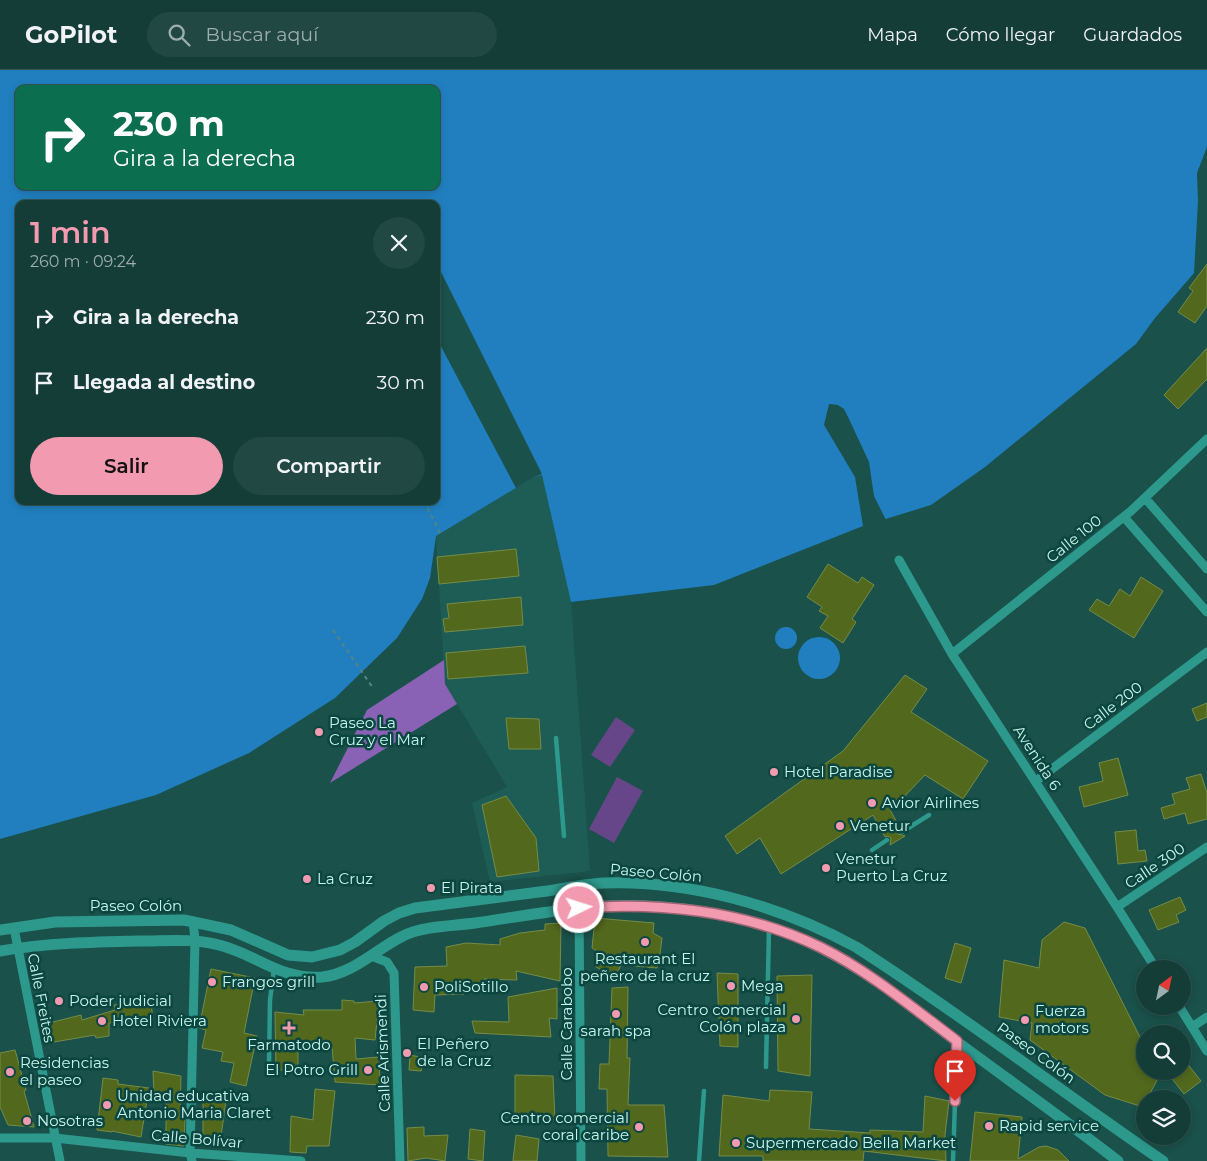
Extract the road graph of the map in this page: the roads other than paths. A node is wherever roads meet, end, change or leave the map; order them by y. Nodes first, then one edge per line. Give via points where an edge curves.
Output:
1 (1207, 439) edge
2 (1145, 498) junction
3 (1124, 517) junction
4 (899, 560) dead end
5 (1207, 569) edge
6 (1207, 612) edge
7 (1207, 652) edge
8 (952, 654) junction
9 (556, 738) dead end
10 (1036, 781) junction
11 (929, 815) dead end
12 (902, 832) dead end
13 (564, 836) dead end
14 (887, 840) dead end
15 (1207, 847) edge
16 (872, 850) dead end
17 (577, 887) junction
18 (1117, 907) junction
19 (579, 908) junction
20 (400, 913) junction
21 (194, 921) junction
22 (806, 923) junction
23 (769, 927) junction
24 (14, 928) junction
25 (0, 930) edge
26 (404, 935) junction
27 (794, 935) junction
28 (195, 940) junction
29 (18, 948) junction
30 (0, 951) edge
31 (371, 956) junction
32 (1150, 960) edge
33 (274, 969) junction
34 (1185, 1015) edge
35 (1207, 1017) edge
36 (1192, 1027) junction
37 (957, 1041) junction
38 (1207, 1051) edge
39 (269, 1066) dead end
40 (766, 1068) dead end
41 (704, 1091) dead end
42 (0, 1138) edge
43 (55, 1138) junction
44 (1106, 1156) edge
45 (191, 1157) edge
46 (60, 1161) edge
47 (302, 1161) edge
48 (400, 1161) edge
49 (581, 1161) edge
50 (699, 1161) edge
51 (953, 1161) edge
52 (1118, 1161) edge
53 (1163, 1161) edge

1 - 2 street, Calle 100
2 - 3 street, Calle 100
2 - 5 street
3 - 6 street
3 - 8 street, Calle 100
4 - 8 street, Avenida 6
7 - 10 street, Calle 200
8 - 10 street, Avenida 6
9 - 13 lane
10 - 18 street, Avenida 6
11 - 12 lane
14 - 16 lane
15 - 18 street, Calle 300
17 - 19 street, Calle Carabobo
17 - 20 street, Paseo Colón via 415,908
17 - 22 street, Paseo Colón via 618,883 675,887 761,906
18 - 32 street, Avenida 6
19 - 23 street via 618,905 668,907
19 - 26 street
19 - 49 street, Calle Carabobo
20 - 21 street, Paseo Colón via 378,924 348,946 312,957 288,955 231,930
20 - 26 street
21 - 24 street, Paseo Colón via 55,922
21 - 28 street
22 - 27 lane
22 - 53 street, Paseo Colón via 835,935 886,966
23 - 27 street
23 - 40 lane
24 - 25 street, Paseo Colón
24 - 29 street, Calle Freites
26 - 31 street
27 - 37 street via 821,947 872,978
28 - 29 street via 79,942
28 - 33 street via 233,949
28 - 45 street
29 - 30 street
29 - 43 street, Calle Freites
31 - 33 street via 327,976 302,976
31 - 48 street, Calle Arismendi via 387,962 394,974
33 - 39 lane
34 - 36 street
35 - 36 street
36 - 38 street
37 - 44 street
37 - 51 lane
41 - 50 lane
42 - 43 street, Calle Bolívar
43 - 45 street, Calle Bolívar
43 - 46 street, Calle Freites
44 - 52 street
45 - 47 street, Calle Bolívar

